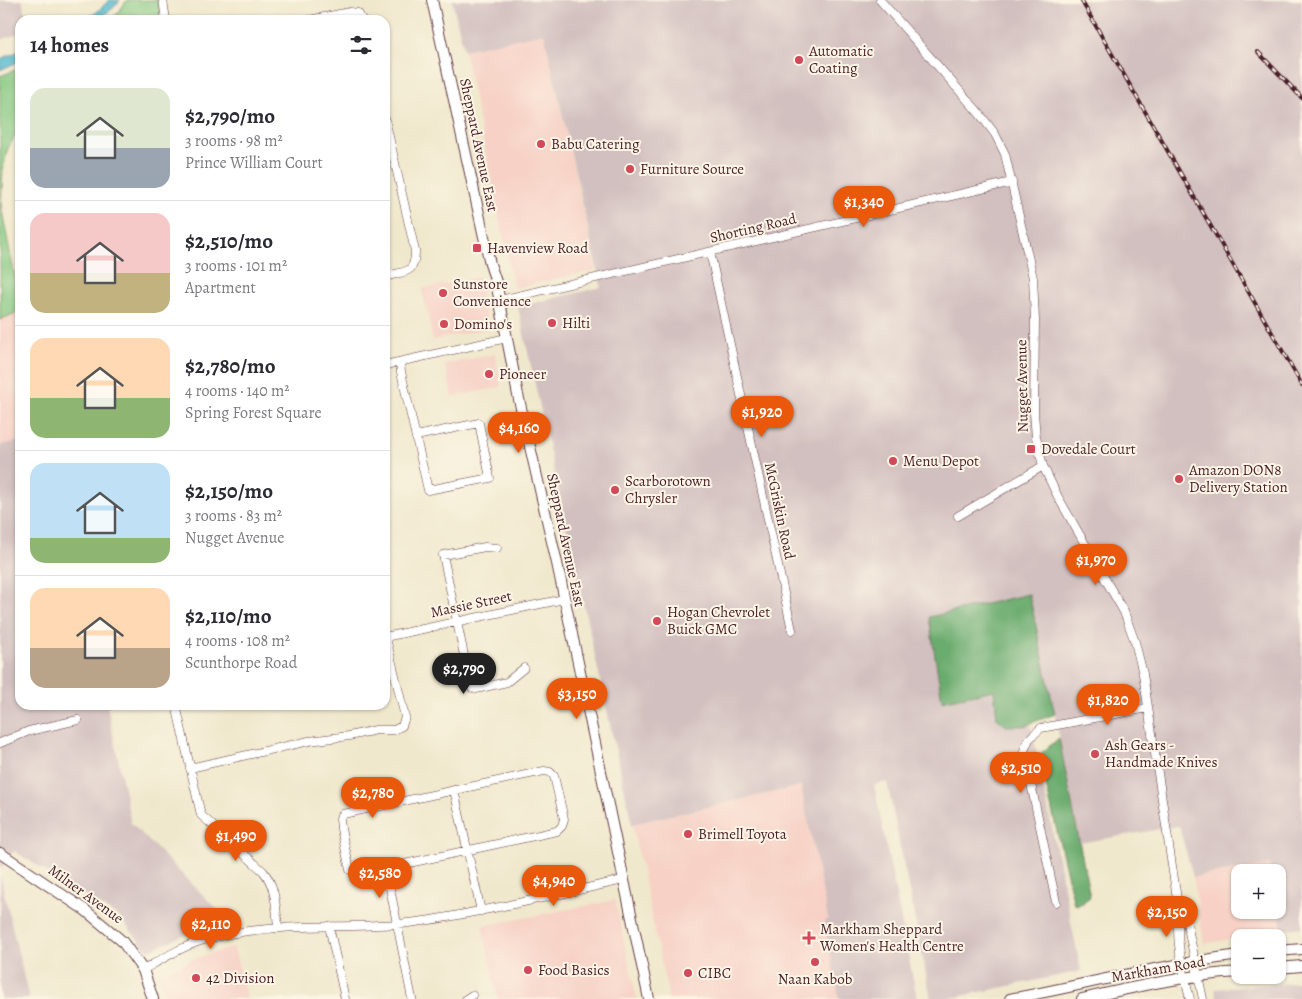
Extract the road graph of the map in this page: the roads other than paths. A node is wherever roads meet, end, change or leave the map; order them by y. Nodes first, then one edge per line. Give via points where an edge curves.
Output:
1 (163, 0) edge
2 (432, 0) edge
3 (880, 0) edge
4 (165, 15) edge
5 (335, 15) edge
6 (359, 15) edge
7 (390, 141) edge
8 (1012, 182) junction
9 (710, 252) junction
10 (390, 274) edge
11 (500, 300) junction
12 (507, 338) junction
13 (400, 362) junction
14 (390, 364) edge
15 (416, 436) junction
16 (1043, 466) junction
17 (958, 516) dead end
18 (497, 548) dead end
19 (564, 598) junction
20 (457, 621) junction
21 (792, 630) dead end
22 (390, 635) edge
23 (390, 656) edge
24 (524, 668) dead end
25 (1148, 708) junction
26 (177, 710) edge
27 (78, 720) dead end
28 (0, 744) edge
29 (190, 768) junction
30 (454, 790) junction
31 (467, 850) junction
32 (0, 853) edge
33 (386, 868) junction
34 (623, 880) junction
35 (1056, 902) dead end
36 (481, 910) junction
37 (1179, 912) junction
38 (396, 924) junction
39 (329, 926) junction
40 (278, 927) junction
41 (1302, 949) edge
42 (1286, 950) edge
43 (1231, 956) edge
44 (1195, 961) junction
45 (1182, 963) junction
46 (1302, 966) edge
47 (1286, 967) edge
48 (143, 970) junction
49 (1231, 973) edge
50 (1198, 976) junction
51 (1185, 978) junction
52 (153, 999) edge
53 (345, 999) edge
54 (412, 999) edge
55 (649, 999) edge
56 (1010, 999) edge
57 (1082, 999) edge
58 (1190, 999) edge
59 (1203, 999) edge

1 - 4 street
2 - 11 main road, Sheppard Avenue East
3 - 8 street, Nugget Avenue via 980,112 1005,154
5 - 6 street via 350,12
7 - 10 street via 415,251 412,268
8 - 9 street, Shorting Road
8 - 16 street, Nugget Avenue via 1033,278 1034,412
9 - 11 street, Shorting Road
9 - 21 street, McGriskin Road
11 - 12 main road, Sheppard Avenue East
12 - 13 street
12 - 19 main road, Sheppard Avenue East
13 - 14 street
13 - 15 street
15 - 15 street via 428,490 490,478 479,423
16 - 17 street
16 - 25 street, Nugget Avenue via 1124,612 1138,651
18 - 20 street via 485,547 443,555
19 - 20 street, Massie Street
19 - 34 main road, Sheppard Avenue East
20 - 22 street, Massie Street
20 - 24 street via 472,688 507,682
23 - 29 street via 405,716 399,728 309,741
25 - 35 street via 1041,728 1029,739 1024,751
25 - 37 street, Nugget Avenue
26 - 29 street
27 - 28 street via 29,730
29 - 40 street via 201,815 270,880
30 - 31 street
30 - 31 street via 550,772 554,776 564,819 557,831
30 - 33 street via 344,814 340,818 350,870
31 - 33 street
31 - 36 street
32 - 48 main road, Milner Avenue via 111,930
33 - 38 street
34 - 36 street
34 - 55 main road, Sheppard Avenue East
36 - 38 street
37 - 44 street, Nugget Avenue via 1187,923
37 - 45 street, Nugget Avenue via 1177,928
38 - 39 street
38 - 54 street
39 - 40 street
39 - 53 street
40 - 48 street via 203,940
41 - 42 main road
43 - 44 main road, Markham Road
44 - 45 main road, Markham Road
44 - 50 street, Nugget Avenue
45 - 51 street, Nugget Avenue
45 - 56 main road, Markham Road
46 - 47 main road
48 - 52 main road, Milner Avenue
49 - 50 main road, Markham Road
50 - 51 main road, Markham Road
50 - 59 street, Nugget Avenue
51 - 57 main road, Markham Road
51 - 58 street, Nugget Avenue

